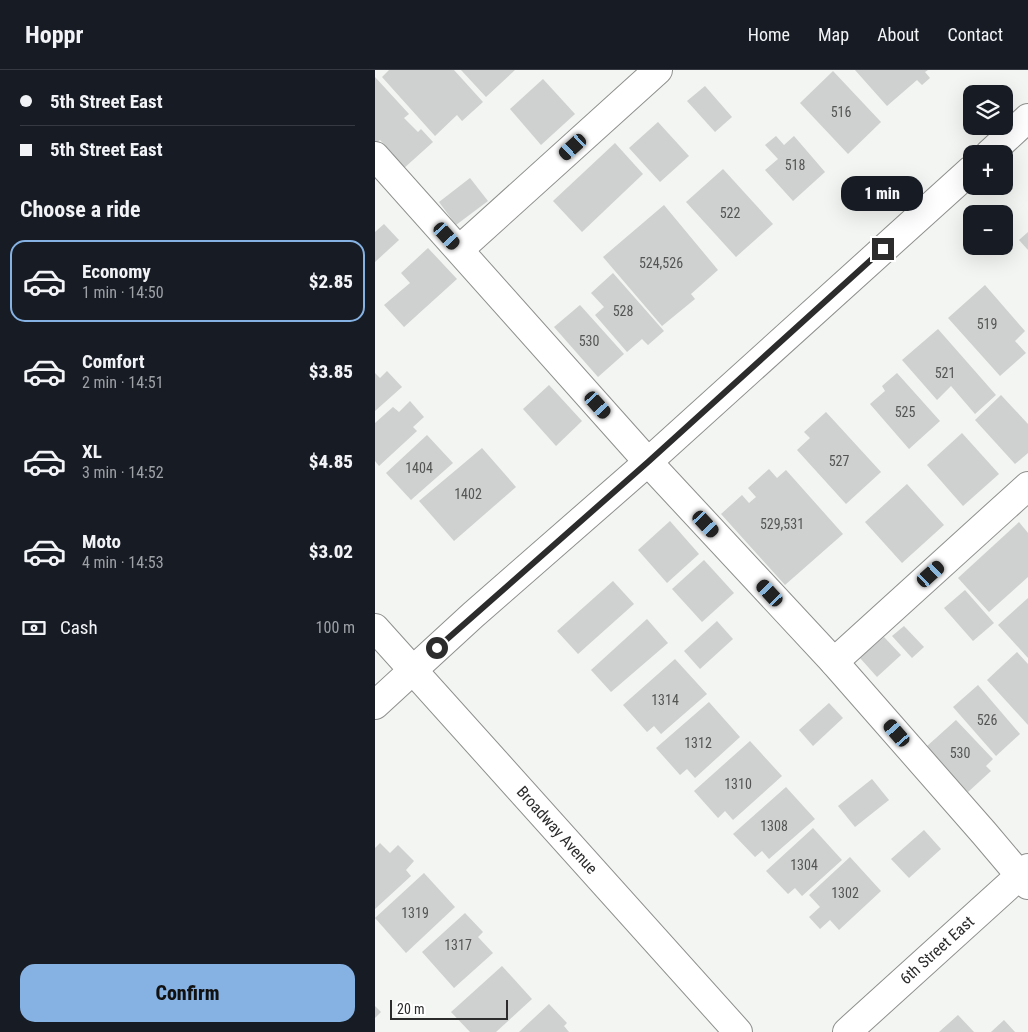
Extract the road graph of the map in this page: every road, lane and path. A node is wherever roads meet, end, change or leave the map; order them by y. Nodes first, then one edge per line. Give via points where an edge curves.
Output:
1 (658, 70) edge
2 (1028, 118) edge
3 (999, 145) edge
4 (375, 156) edge
5 (963, 177) edge
6 (459, 249) junction
7 (648, 462) junction
8 (1028, 486) edge
9 (375, 628) edge
10 (834, 662) junction
11 (413, 670) junction
12 (375, 705) edge
13 (1025, 876) edge
14 (738, 1032) edge
15 (847, 1032) edge

1 - 6 street
2 - 3 street
4 - 6 street
5 - 7 street
6 - 7 street
7 - 10 street
7 - 11 street
8 - 10 street
9 - 11 street, Broadway Avenue
10 - 13 street
11 - 12 street
11 - 14 street, Broadway Avenue
13 - 15 street, 6th Street East

